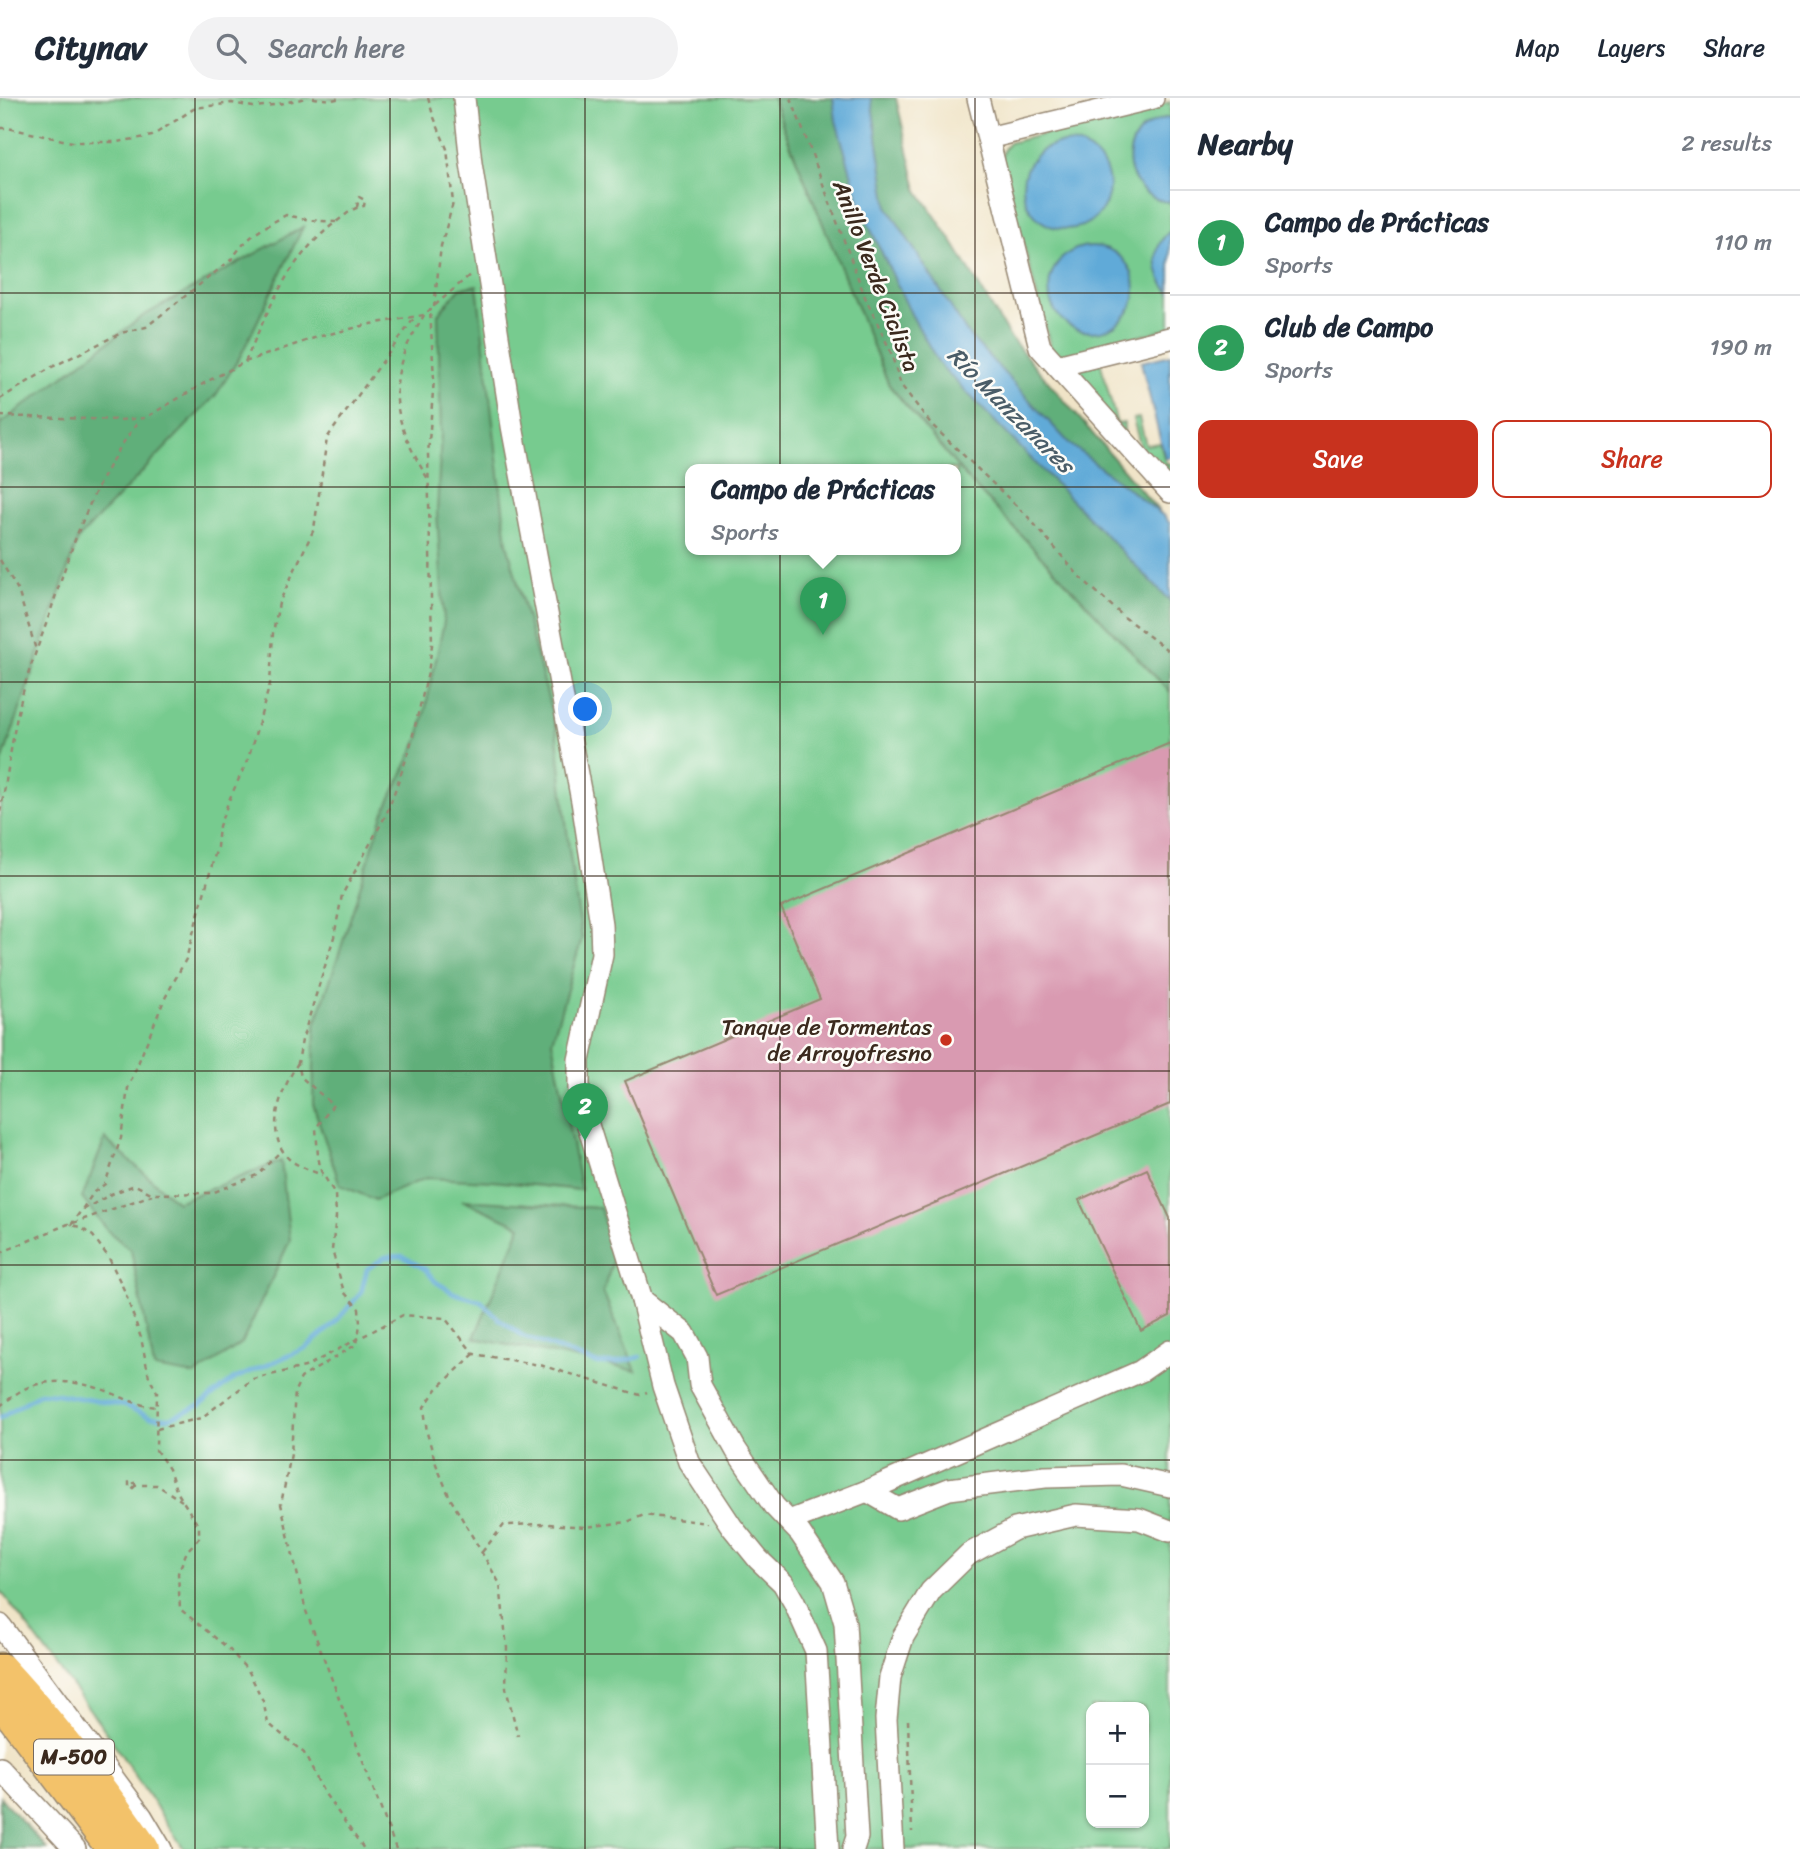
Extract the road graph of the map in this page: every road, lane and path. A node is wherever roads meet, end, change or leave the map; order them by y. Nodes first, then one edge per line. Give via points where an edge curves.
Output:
1 (306, 98) edge
2 (313, 98) edge
3 (341, 98) edge
4 (429, 98) edge
5 (464, 98) edge
6 (791, 98) edge
7 (978, 98) edge
8 (1153, 98) edge
9 (0, 128) edge
10 (988, 138) junction
11 (357, 207) dead end
12 (336, 222) junction
13 (488, 269) junction
14 (432, 308) junction
15 (424, 315) junction
16 (415, 317) junction
17 (1170, 338) edge
18 (245, 362) junction
19 (1058, 366) junction
20 (0, 399) edge
21 (0, 416) edge
22 (141, 418) junction
23 (430, 483) junction
24 (1170, 492) edge
25 (0, 560) edge
26 (37, 652) junction
27 (1170, 652) edge
28 (0, 812) edge
29 (298, 1063) junction
30 (283, 1149) junction
31 (324, 1176) junction
32 (153, 1194) junction
33 (80, 1211) junction
34 (71, 1225) junction
35 (0, 1252) edge
36 (642, 1300) junction
37 (357, 1339) junction
38 (1170, 1351) edge
39 (474, 1354) junction
40 (663, 1386) junction
41 (0, 1406) edge
42 (158, 1407) junction
43 (157, 1429) junction
44 (136, 1485) dead end
45 (1170, 1486) edge
46 (867, 1491) junction
47 (184, 1503) junction
48 (789, 1521) junction
49 (732, 1527) junction
50 (1170, 1531) edge
51 (482, 1552) junction
52 (0, 1625) edge
53 (0, 1669) edge
54 (0, 1702) edge
55 (908, 1720) dead end
56 (518, 1736) dead end
57 (0, 1768) edge
58 (912, 1836) dead end
59 (75, 1849) edge
60 (113, 1849) edge
61 (143, 1849) edge
62 (161, 1849) edge
63 (364, 1849) edge
64 (396, 1849) edge
65 (828, 1849) edge
66 (853, 1849) edge
67 (893, 1849) edge

1 - 9 path via 274,106 232,103 195,108 152,136 117,142 72,142
2 - 3 path
4 - 14 path via 447,149 453,203
5 - 13 lane
6 - 27 path, Anillo Verde Ciclista via 901,384 932,425 1028,518 1079,576
7 - 10 lane
8 - 10 lane
10 - 19 lane via 1040,347
11 - 12 path
12 - 18 path via 290,269
12 - 20 path via 286,215 268,224 240,246 232,259 146,327 121,333 52,367
13 - 14 path via 468,275
13 - 36 lane via 601,924 602,954 579,1060 579,1096
14 - 15 path
14 - 23 path
15 - 16 path
15 - 23 path via 404,354 397,412 406,440
16 - 18 path via 317,337
16 - 33 path via 327,438 314,529 279,603 270,684 248,759 219,826 186,959 128,1088 121,1138 105,1184
17 - 19 lane
18 - 22 path
19 - 24 lane
21 - 22 path
22 - 26 path via 107,466 73,542
23 - 29 path via 432,645 418,720 387,813 342,895
25 - 26 path via 18,590
26 - 28 path via 23,692
29 - 30 path via 286,1082 277,1115
29 - 31 path via 301,1077 333,1105 317,1128
30 - 31 path via 288,1158
30 - 32 path via 257,1175 212,1193
31 - 37 path via 335,1194 332,1250 346,1295 359,1309
32 - 33 path via 135,1185
32 - 34 path
33 - 34 path
34 - 35 path
34 - 42 path via 93,1236 109,1258 141,1338
36 - 40 lane
36 - 48 lane via 684,1333 697,1357 700,1385 711,1407 774,1506
37 - 39 path via 403,1315 445,1318
37 - 43 path via 304,1367 253,1379 201,1418
37 - 64 path via 357,1344 302,1378 295,1391 291,1454 281,1504 306,1611
38 - 46 lane via 1141,1371
39 - 40 path via 540,1365 640,1395
39 - 51 path via 424,1407 436,1464
40 - 49 lane via 689,1462
41 - 42 path via 22,1390 63,1382
42 - 43 path
43 - 47 path via 156,1450
44 - 47 path via 157,1485
45 - 46 lane via 1122,1475 1045,1477 949,1489 898,1509
46 - 48 lane
47 - 63 path via 199,1527 199,1538 187,1551 178,1573 180,1609 249,1672 268,1723 304,1753 323,1791
48 - 66 lane via 833,1582 845,1623 857,1837
49 - 51 path via 644,1515 585,1527 504,1525
49 - 65 lane via 783,1583 816,1651
50 - 67 lane via 1139,1519 1076,1514 1015,1529 969,1555 931,1591 903,1637 890,1677 886,1719
51 - 56 path via 500,1584 506,1688
52 - 62 lane, M-500
53 - 61 highway, M-500 via 39,1712
54 - 60 highway, M-500
55 - 58 path
57 - 59 lane, M-500

